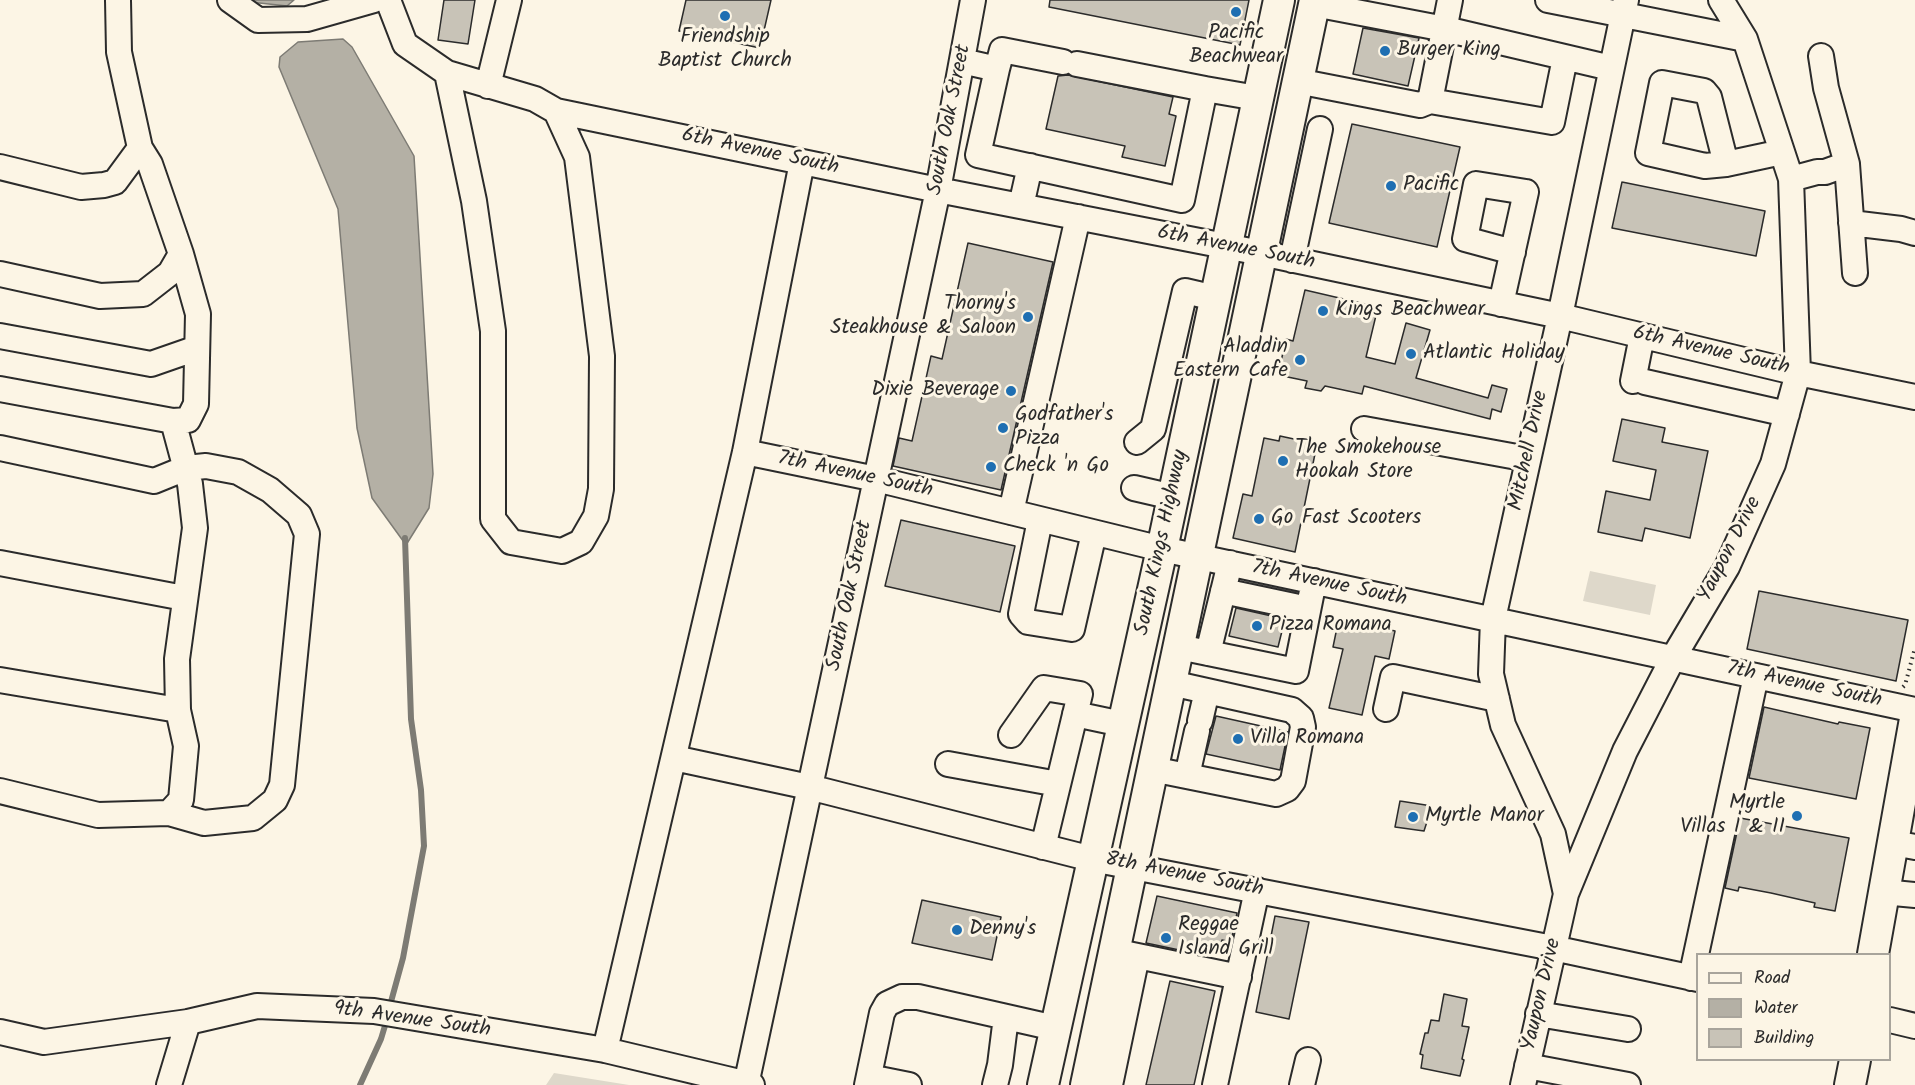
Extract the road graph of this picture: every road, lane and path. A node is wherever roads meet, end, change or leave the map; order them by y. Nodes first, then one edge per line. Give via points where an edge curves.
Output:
1 (118, 0) edge
2 (230, 0) edge
3 (374, 0) edge
4 (388, 0) edge
5 (509, 0) edge
6 (973, 0) edge
7 (1279, 0) edge
8 (1450, 0) edge
9 (1548, 0) edge
10 (1721, 0) edge
11 (1314, 2) edge
12 (1361, 6) edge
13 (1624, 7) edge
14 (1445, 29) junction
15 (1745, 39) junction
16 (1821, 57) dead end
17 (1565, 58) junction
18 (962, 61) junction
19 (1611, 68) junction
20 (997, 69) junction
21 (447, 73) junction
22 (1297, 81) junction
23 (488, 86) junction
24 (1205, 89) junction
25 (1257, 98) junction
26 (1430, 101) junction
27 (556, 111) junction
28 (1320, 129) dead end
29 (140, 148) junction
30 (1283, 150) junction
31 (1782, 152) junction
32 (1315, 158) junction
33 (802, 162) junction
34 (1726, 164) dead end
35 (1847, 164) junction
36 (1030, 166) junction
37 (0, 167) edge
38 (1791, 178) junction
39 (938, 190) junction
40 (1021, 206) junction
41 (1271, 208) junction
42 (1302, 217) junction
43 (1078, 218) junction
44 (1851, 223) junction
45 (1915, 233) edge
46 (1226, 247) junction
47 (1513, 252) dead end
48 (181, 254) junction
49 (1261, 254) junction
50 (1292, 260) junction
51 (1855, 273) dead end
52 (0, 274) edge
53 (1215, 298) junction
54 (1501, 304) junction
55 (1560, 316) junction
56 (0, 336) edge
57 (1642, 336) junction
58 (197, 348) junction
59 (1798, 373) junction
60 (0, 389) edge
61 (1915, 397) edge
62 (1787, 414) junction
63 (173, 421) junction
64 (1364, 429) dead end
65 (1137, 442) dead end
66 (0, 448) edge
67 (745, 452) junction
68 (1528, 459) junction
69 (186, 468) junction
70 (876, 479) junction
71 (1134, 488) dead end
72 (1173, 497) junction
73 (1011, 512) junction
74 (1040, 520) junction
75 (1094, 533) junction
76 (1162, 549) junction
77 (1199, 557) junction
78 (0, 562) edge
79 (1230, 563) junction
80 (1314, 581) junction
81 (1223, 591) junction
82 (184, 598) junction
83 (1308, 609) junction
84 (1493, 620) junction
85 (1193, 650) junction
86 (1672, 658) junction
87 (1756, 676) junction
88 (0, 680) edge
89 (1171, 683) junction
90 (1207, 691) junction
91 (1497, 699) junction
92 (1386, 709) dead end
93 (178, 710) junction
94 (1915, 710) edge
95 (1075, 714) junction
96 (1915, 719) edge
97 (1122, 724) junction
98 (1011, 735) dead end
99 (674, 758) junction
100 (948, 764) dead end
101 (1152, 769) junction
102 (1187, 776) junction
103 (1058, 784) junction
104 (809, 788) junction
105 (0, 791) edge
106 (169, 813) junction
107 (1904, 845) edge
108 (1043, 847) junction
109 (1092, 859) junction
110 (1131, 865) junction
111 (1257, 890) junction
112 (1883, 892) junction
113 (1566, 894) junction
114 (1915, 895) edge
115 (1553, 948) junction
116 (1125, 953) junction
117 (1699, 953) edge
118 (1873, 953) edge
119 (1239, 977) junction
120 (1694, 978) edge
121 (1538, 1014) junction
122 (1005, 1017) junction
123 (1891, 1020) edge
124 (188, 1022) junction
125 (1915, 1026) edge
126 (1055, 1028) junction
127 (1628, 1029) dead end
128 (0, 1032) edge
129 (1107, 1039) junction
130 (605, 1050) junction
131 (1308, 1060) dead end
132 (1855, 1061) edge
133 (1525, 1075) edge
134 (868, 1081) edge
135 (169, 1085) edge
136 (748, 1085) edge
137 (909, 1085) edge
138 (995, 1085) edge
139 (1043, 1085) edge
140 (1086, 1085) edge
141 (1110, 1085) edge
142 (1215, 1085) edge
143 (1302, 1085) edge
144 (1628, 1085) edge
145 (1850, 1085) edge

1 - 29 street via 119,52
2 - 3 street via 258,20 307,19
4 - 21 street, 6th Avenue South via 405,44
5 - 23 street
6 - 18 street, South Oak Street
7 - 25 main road, South Kings Highway
8 - 14 street
9 - 13 street
10 - 15 street, Yaupon Drive
11 - 12 street
11 - 22 main road, South Kings Highway
12 - 14 street
13 - 15 street
13 - 19 street, Mitchell Drive
14 - 17 street
14 - 26 street
15 - 31 street, Yaupon Drive
16 - 35 street
17 - 19 street
17 - 26 street via 1551,122
18 - 20 street
18 - 39 street, South Oak Street
19 - 55 street, Mitchell Drive
20 - 24 street via 1002,50
20 - 36 street via 978,154
21 - 23 street, 6th Avenue South
21 - 27 street via 474,201 493,331 493,519 511,542 562,551 581,542 596,516 601,489 602,356 577,157
22 - 26 street via 1420,105
22 - 30 main road, South Kings Highway
23 - 27 street, 6th Avenue South via 535,99
24 - 25 street
24 - 36 street via 1182,200
25 - 46 main road, South Kings Highway
27 - 33 street, 6th Avenue South
28 - 32 street
29 - 37 street via 115,182 104,185 81,187
29 - 48 street via 150,164
30 - 32 street
30 - 41 main road, South Kings Highway
31 - 34 street
31 - 38 street, Yaupon Drive
32 - 42 street
33 - 39 street, 6th Avenue South
33 - 67 street
35 - 38 street
35 - 44 street
36 - 40 street
38 - 59 street, Yaupon Drive
39 - 40 street, 6th Avenue South
39 - 70 street, South Oak Street
40 - 43 street, 6th Avenue South
41 - 42 street
41 - 49 main road, South Kings Highway
42 - 50 street
43 - 46 street, 6th Avenue South
43 - 73 street
44 - 45 street
44 - 51 street
46 - 49 street, 6th Avenue South
46 - 53 main road, South Kings Highway
47 - 54 street
48 - 52 street via 170,273 143,294 100,296
48 - 58 street via 198,314
49 - 50 street, 6th Avenue South
49 - 77 main road, South Kings Highway
50 - 54 street, 6th Avenue South
53 - 65 street via 1185,291 1153,429
53 - 72 main road, South Kings Highway
54 - 55 street, 6th Avenue South
55 - 57 street, 6th Avenue South
55 - 68 street, Mitchell Drive
56 - 58 street via 150,364
57 - 59 street, 6th Avenue South
57 - 62 street via 1639,382
58 - 63 street via 196,404 189,420
59 - 61 street, 6th Avenue South
59 - 62 street, Yaupon Drive
60 - 63 street
62 - 86 street, Yaupon Drive via 1773,464 1726,567
63 - 69 street
64 - 68 street
66 - 69 street via 154,481
67 - 70 street, 7th Avenue South
67 - 99 street
68 - 84 street, Mitchell Drive
69 - 82 street via 195,528
69 - 106 street via 206,466 238,472 270,490 299,515 307,534 282,785 275,800 253,818 204,823
70 - 73 street, 7th Avenue South
70 - 104 street, South Oak Street
71 - 72 street
72 - 76 main road, South Kings Highway
73 - 74 street, 7th Avenue South
74 - 75 street, 7th Avenue South
74 - 75 street via 1021,614 1028,622 1072,629
75 - 76 street, 7th Avenue South
76 - 77 street, 7th Avenue South
76 - 97 main road, South Kings Highway
77 - 79 street, 7th Avenue South
77 - 85 main road, South Kings Highway
78 - 82 street
79 - 80 street, 7th Avenue South
79 - 81 street
80 - 83 street
80 - 84 street, 7th Avenue South
81 - 83 street
81 - 85 street
82 - 93 street via 177,659
83 - 85 street via 1296,671
84 - 86 street, 7th Avenue South
84 - 91 street, Mitchell Drive via 1491,674
85 - 89 main road, South Kings Highway
86 - 87 street, 7th Avenue South
86 - 113 street, Yaupon Drive via 1625,751
87 - 94 street, 7th Avenue South
87 - 117 street
88 - 93 street
89 - 90 street
89 - 101 main road, South Kings Highway
90 - 102 street
90 - 102 street via 1292,710 1301,718 1304,727 1293,781 1276,794
91 - 92 street via 1393,677
91 - 113 street, Mitchell Drive via 1503,725 1553,834
93 - 106 street via 186,747 181,800
95 - 97 street
95 - 98 street via 1080,694 1046,678
95 - 103 street
96 - 107 main road
97 - 109 main road, South Kings Highway
99 - 104 street, 8th Avenue South
99 - 130 street
100 - 103 street
101 - 102 street
101 - 110 main road, South Kings Highway
103 - 108 street
104 - 108 street, 8th Avenue South
104 - 136 street, South Oak Street
105 - 106 street via 98,815
107 - 112 main road
108 - 109 street, 8th Avenue South
109 - 110 street, 8th Avenue South
109 - 126 main road, South Kings Highway
110 - 111 street, 8th Avenue South
110 - 116 main road, South Kings Highway
111 - 115 street, 8th Avenue South
111 - 119 street
112 - 114 street
112 - 118 main road
113 - 115 street, Yaupon Drive
115 - 120 street, 8th Avenue South
115 - 121 street, Yaupon Drive
116 - 119 street
116 - 129 main road, South Kings Highway
119 - 142 street
121 - 127 street
121 - 133 street, Yaupon Drive
122 - 126 street
122 - 134 street via 918,997 902,997 887,1004
122 - 138 street
123 - 125 street
124 - 128 street, 9th Avenue South via 44,1042
124 - 130 street, 9th Avenue South via 257,1006 374,1011
124 - 135 street
126 - 139 main road, South Kings Highway
129 - 140 main road, South Kings Highway
129 - 141 street
130 - 136 street, 9th Avenue South
131 - 143 street
132 - 145 main road
133 - 144 street
134 - 137 street

